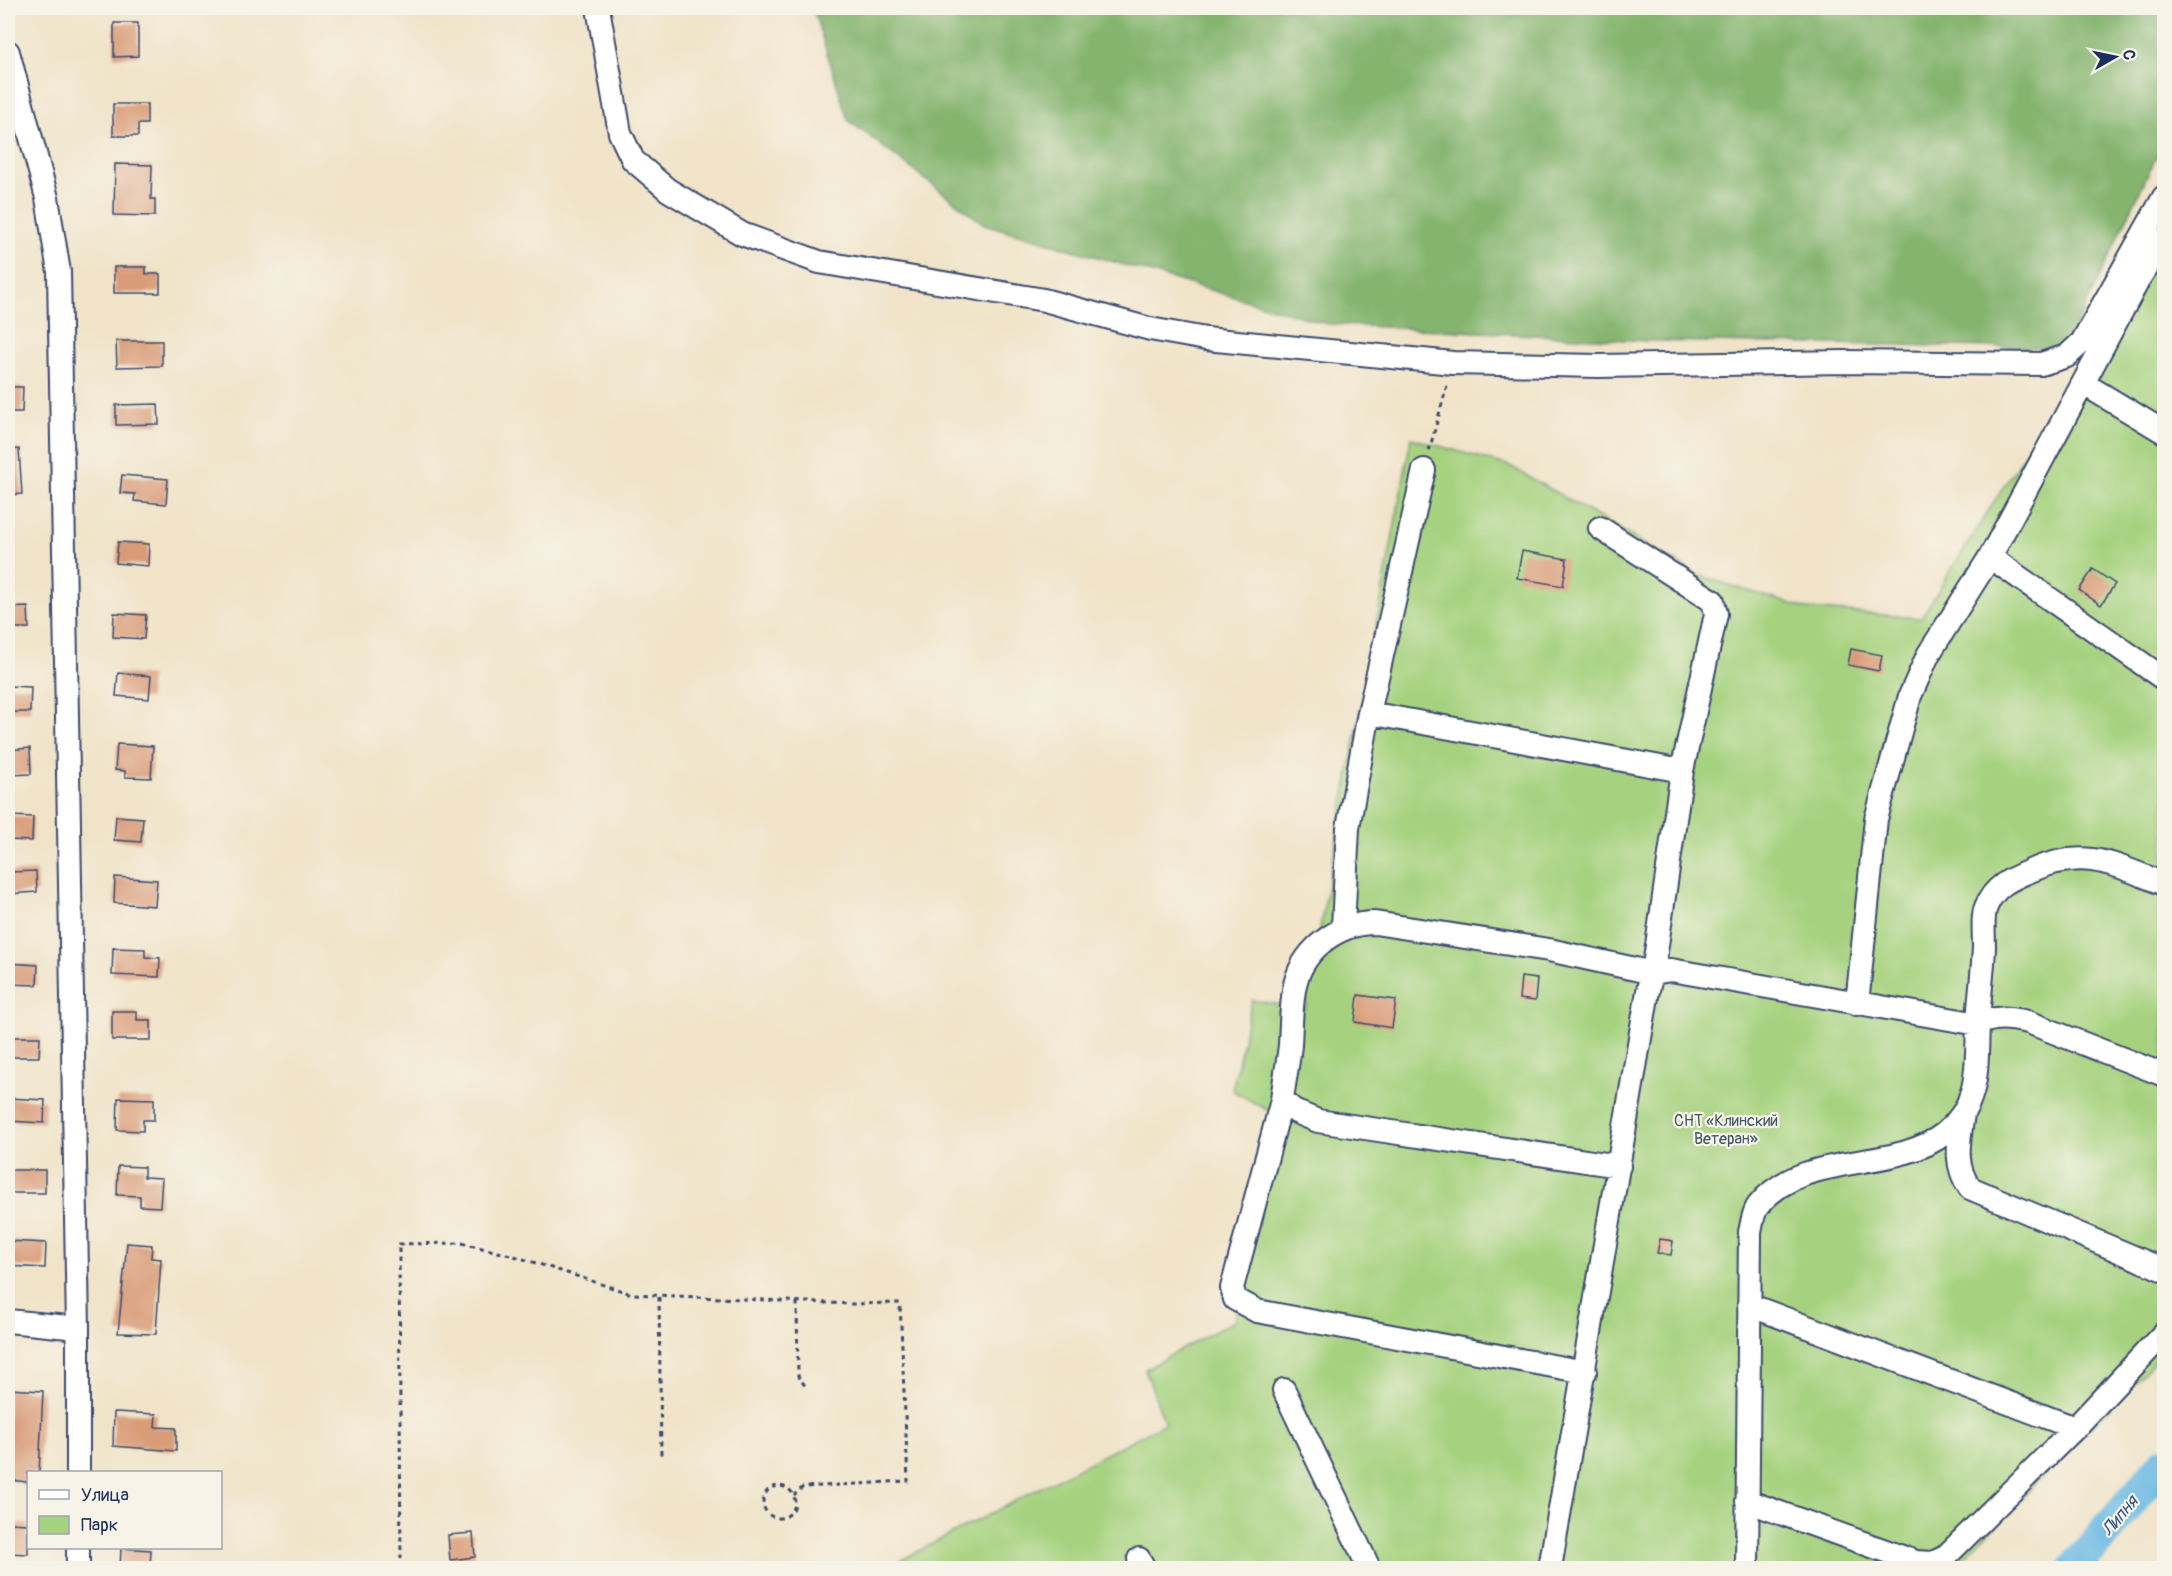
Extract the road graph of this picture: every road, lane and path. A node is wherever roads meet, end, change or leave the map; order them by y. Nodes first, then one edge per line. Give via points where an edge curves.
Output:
1 (598, 8) edge
2 (8, 52) edge
3 (2164, 197) edge
4 (2164, 239) edge
5 (1454, 363) junction
6 (2084, 384) junction
7 (2164, 432) edge
8 (1424, 470) joint
9 (1600, 528) dead end
10 (1990, 557) junction
11 (2164, 679) edge
12 (1369, 713) junction
13 (1682, 771) junction
14 (2164, 884) edge
15 (1343, 927) junction
16 (1653, 973) junction
17 (1857, 1004) junction
18 (1978, 1024) junction
19 (2164, 1075) edge
20 (1282, 1100) junction
21 (1963, 1114) junction
22 (1618, 1166) junction
23 (2164, 1270) edge
24 (658, 1297) junction
25 (797, 1302) junction
26 (1749, 1305) junction
27 (8, 1321) edge
28 (78, 1328) junction
29 (2164, 1333) edge
30 (1585, 1372) junction
31 (806, 1387) dead end
32 (1284, 1390) dead end
33 (2075, 1428) junction
34 (661, 1456) dead end
35 (78, 1471) edge
36 (794, 1495) junction
37 (1747, 1501) junction
38 (78, 1549) edge
39 (78, 1569) edge
40 (401, 1569) edge
41 (1369, 1569) edge
42 (1550, 1569) edge
43 (1747, 1569) edge

1 - 5 street via 620,133 633,160 668,190 742,234 819,262 1044,300 1150,329 1206,339
2 - 28 street via 47,198 59,272
3 - 5 street via 2082,342 2067,356 2041,364
4 - 6 street
5 - 8 path
6 - 7 street
6 - 10 street
8 - 12 street
9 - 13 street via 1713,602 1716,614
10 - 11 street
10 - 17 street via 1928,654 1910,696 1876,819
12 - 13 street
12 - 15 street via 1348,828
13 - 16 street
14 - 18 street via 2105,861 2077,857 2042,865 2002,882 1985,907
15 - 16 street via 1375,923 1549,950
15 - 20 street via 1304,963 1294,988
16 - 17 street via 1671,970
16 - 22 street
17 - 18 street
18 - 19 street via 1992,1018 2028,1022
18 - 21 street via 1975,1090
20 - 22 street via 1296,1112 1318,1121
20 - 30 street via 1232,1288 1235,1299 1257,1311
21 - 23 street via 1958,1154 1960,1175 1970,1188
21 - 26 street via 1945,1133 1926,1144 1829,1167 1774,1190 1756,1208 1750,1232
22 - 30 street
24 - 25 path
24 - 34 path
24 - 40 path via 632,1294 462,1243 399,1244
25 - 31 path via 798,1376
25 - 36 path via 900,1303 908,1481 803,1487
26 - 33 street
26 - 37 street
27 - 28 street
28 - 35 street
29 - 33 street
30 - 42 street
32 - 41 street
33 - 37 street via 1946,1557 1933,1563 1916,1562
36 - 36 path via 781,1486 770,1488 763,1497 764,1509 775,1519 786,1518 795,1505
37 - 43 street
38 - 39 street

